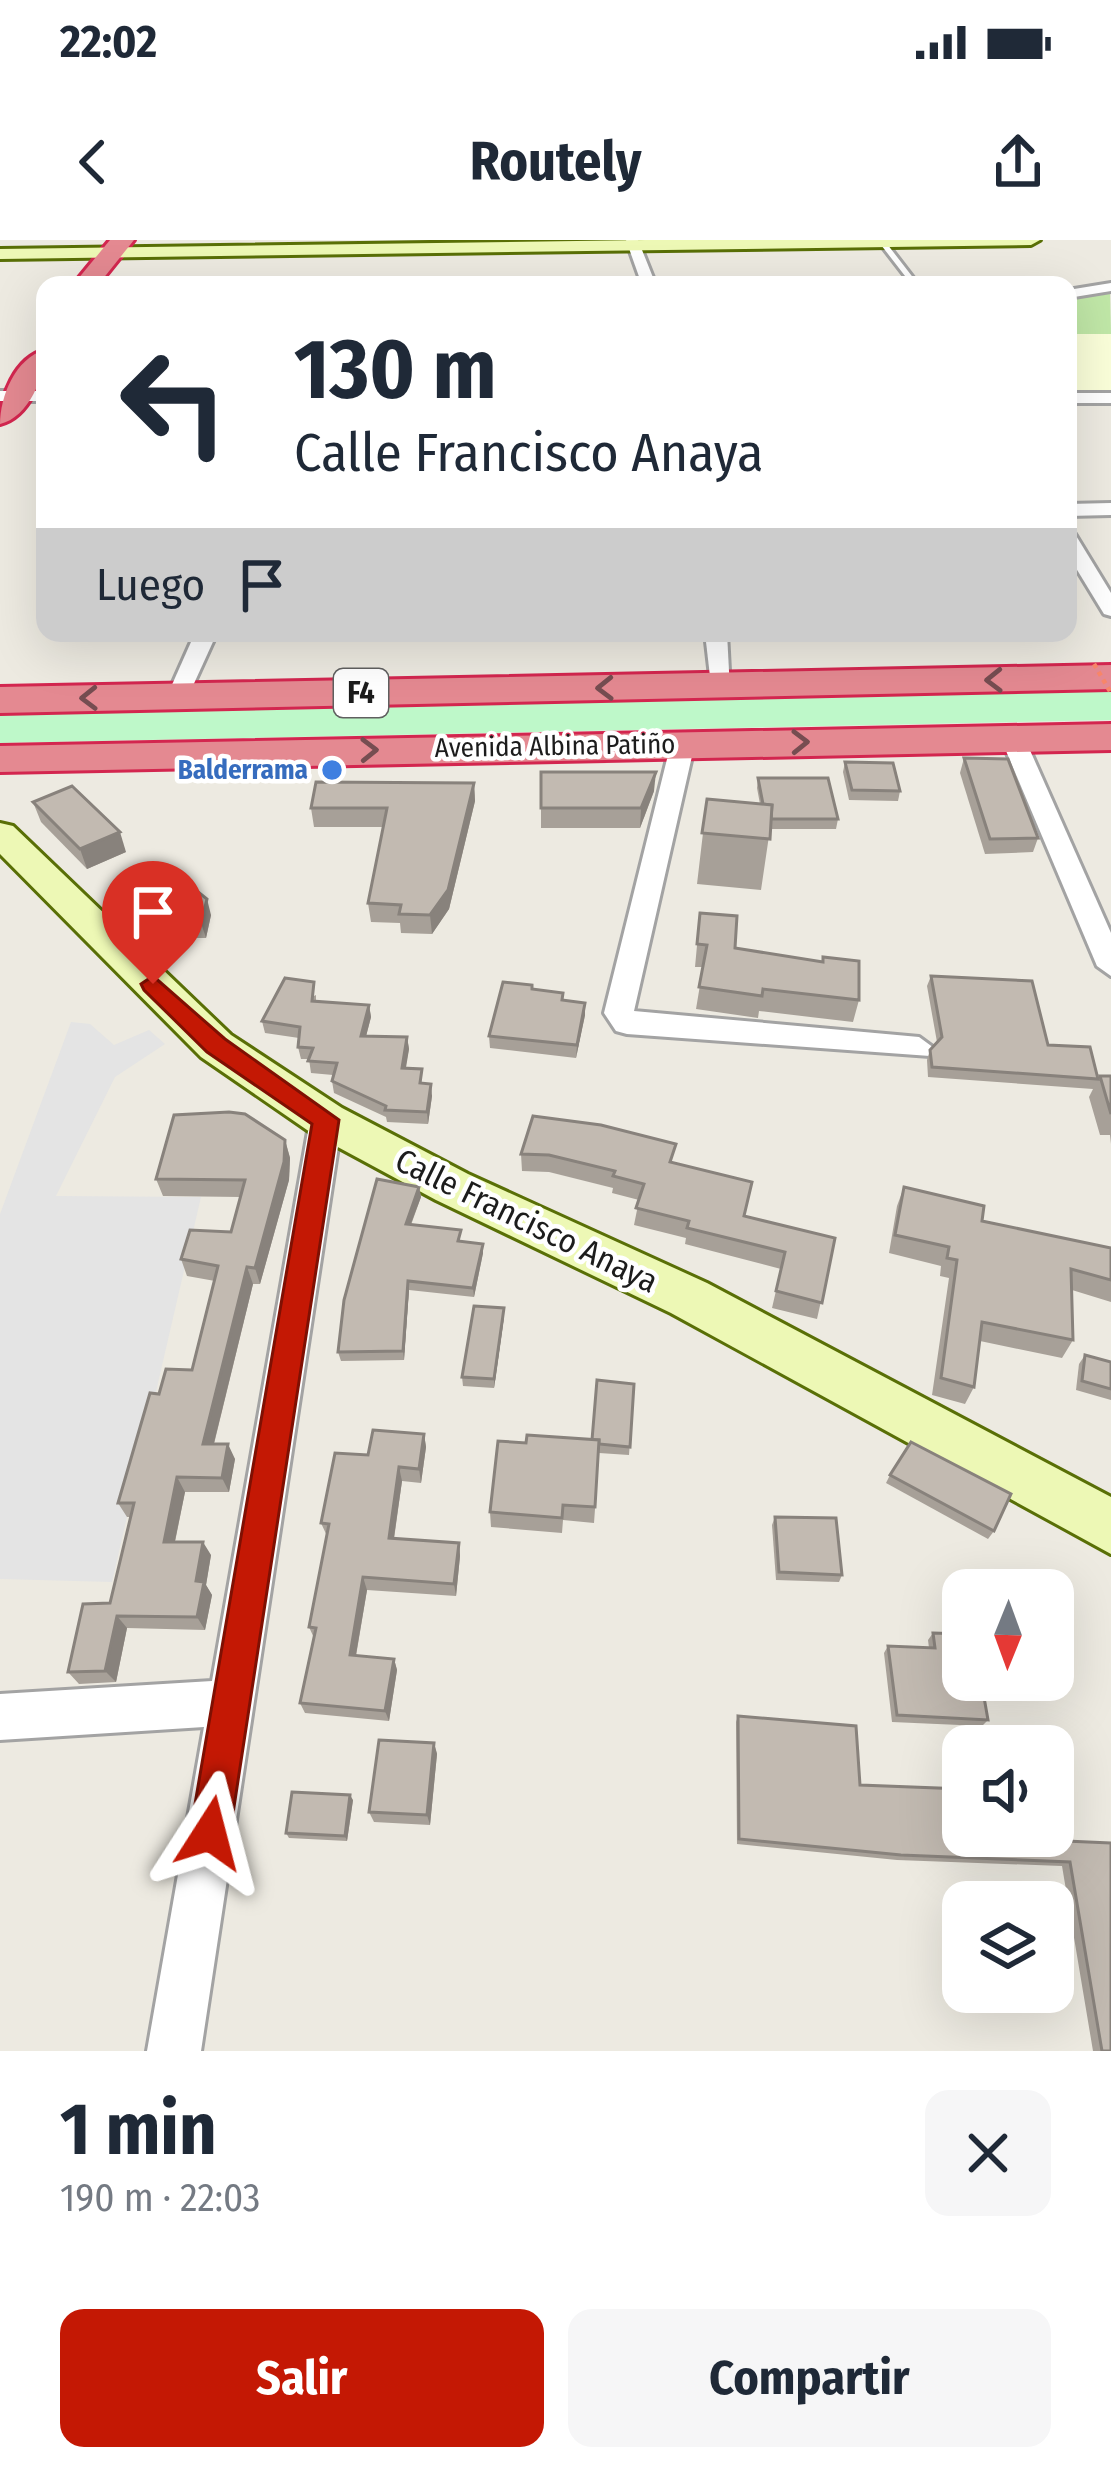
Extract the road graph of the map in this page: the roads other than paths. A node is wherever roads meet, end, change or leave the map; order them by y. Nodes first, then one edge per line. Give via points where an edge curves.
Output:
1 (1031, 240) edge
2 (881, 241) edge
3 (633, 243) edge
4 (124, 246) edge
5 (0, 254) edge
6 (94, 276) edge
7 (107, 276) edge
8 (646, 276) edge
9 (909, 276) edge
10 (1111, 287) edge
11 (1077, 293) edge
12 (36, 351) edge
13 (36, 369) edge
14 (12, 398) edge
15 (1077, 398) edge
16 (1111, 398) edge
17 (1111, 509) edge
18 (1077, 510) edge
19 (1077, 553) edge
20 (1111, 610) edge
21 (202, 642) edge
22 (717, 642) edge
23 (1102, 670) edge
24 (722, 685) junction
25 (178, 696) junction
26 (0, 700) edge
27 (1111, 737) edge
28 (1013, 739) junction
29 (683, 743) junction
30 (0, 759) edge
31 (5, 846) edge
32 (1111, 966) edge
33 (919, 1048) dead end
34 (326, 1120) junction
35 (1111, 1527) edge
36 (232, 1703) junction
37 (0, 1717) edge
38 (174, 2051) edge

1 - 2 main road
2 - 3 main road
2 - 9 lane
3 - 4 main road
3 - 8 street
4 - 5 main road
4 - 6 highway
4 - 7 highway
10 - 11 street
12 - 14 highway
13 - 14 highway
15 - 16 street
17 - 18 street
19 - 20 street
21 - 25 street
22 - 24 street
23 -> 24 highway, Avenida Albina Patiño / F4
24 -> 25 highway, Avenida Albina Patiño / F4
25 -> 26 highway, Avenida Albina Patiño / F4
27 - 28 highway, Avenida Albina Patiño / F4
29 -> 28 highway, Avenida Albina Patiño / F4
28 - 32 street
30 -> 29 highway, Avenida Albina Patiño / F4
29 - 33 street via 620,1013 627,1023
31 - 34 main road, Calle Francisco Anaya via 216,1046
34 - 35 main road, Calle Francisco Anaya via 689,1298
34 - 36 street
36 - 37 street
36 - 38 street

